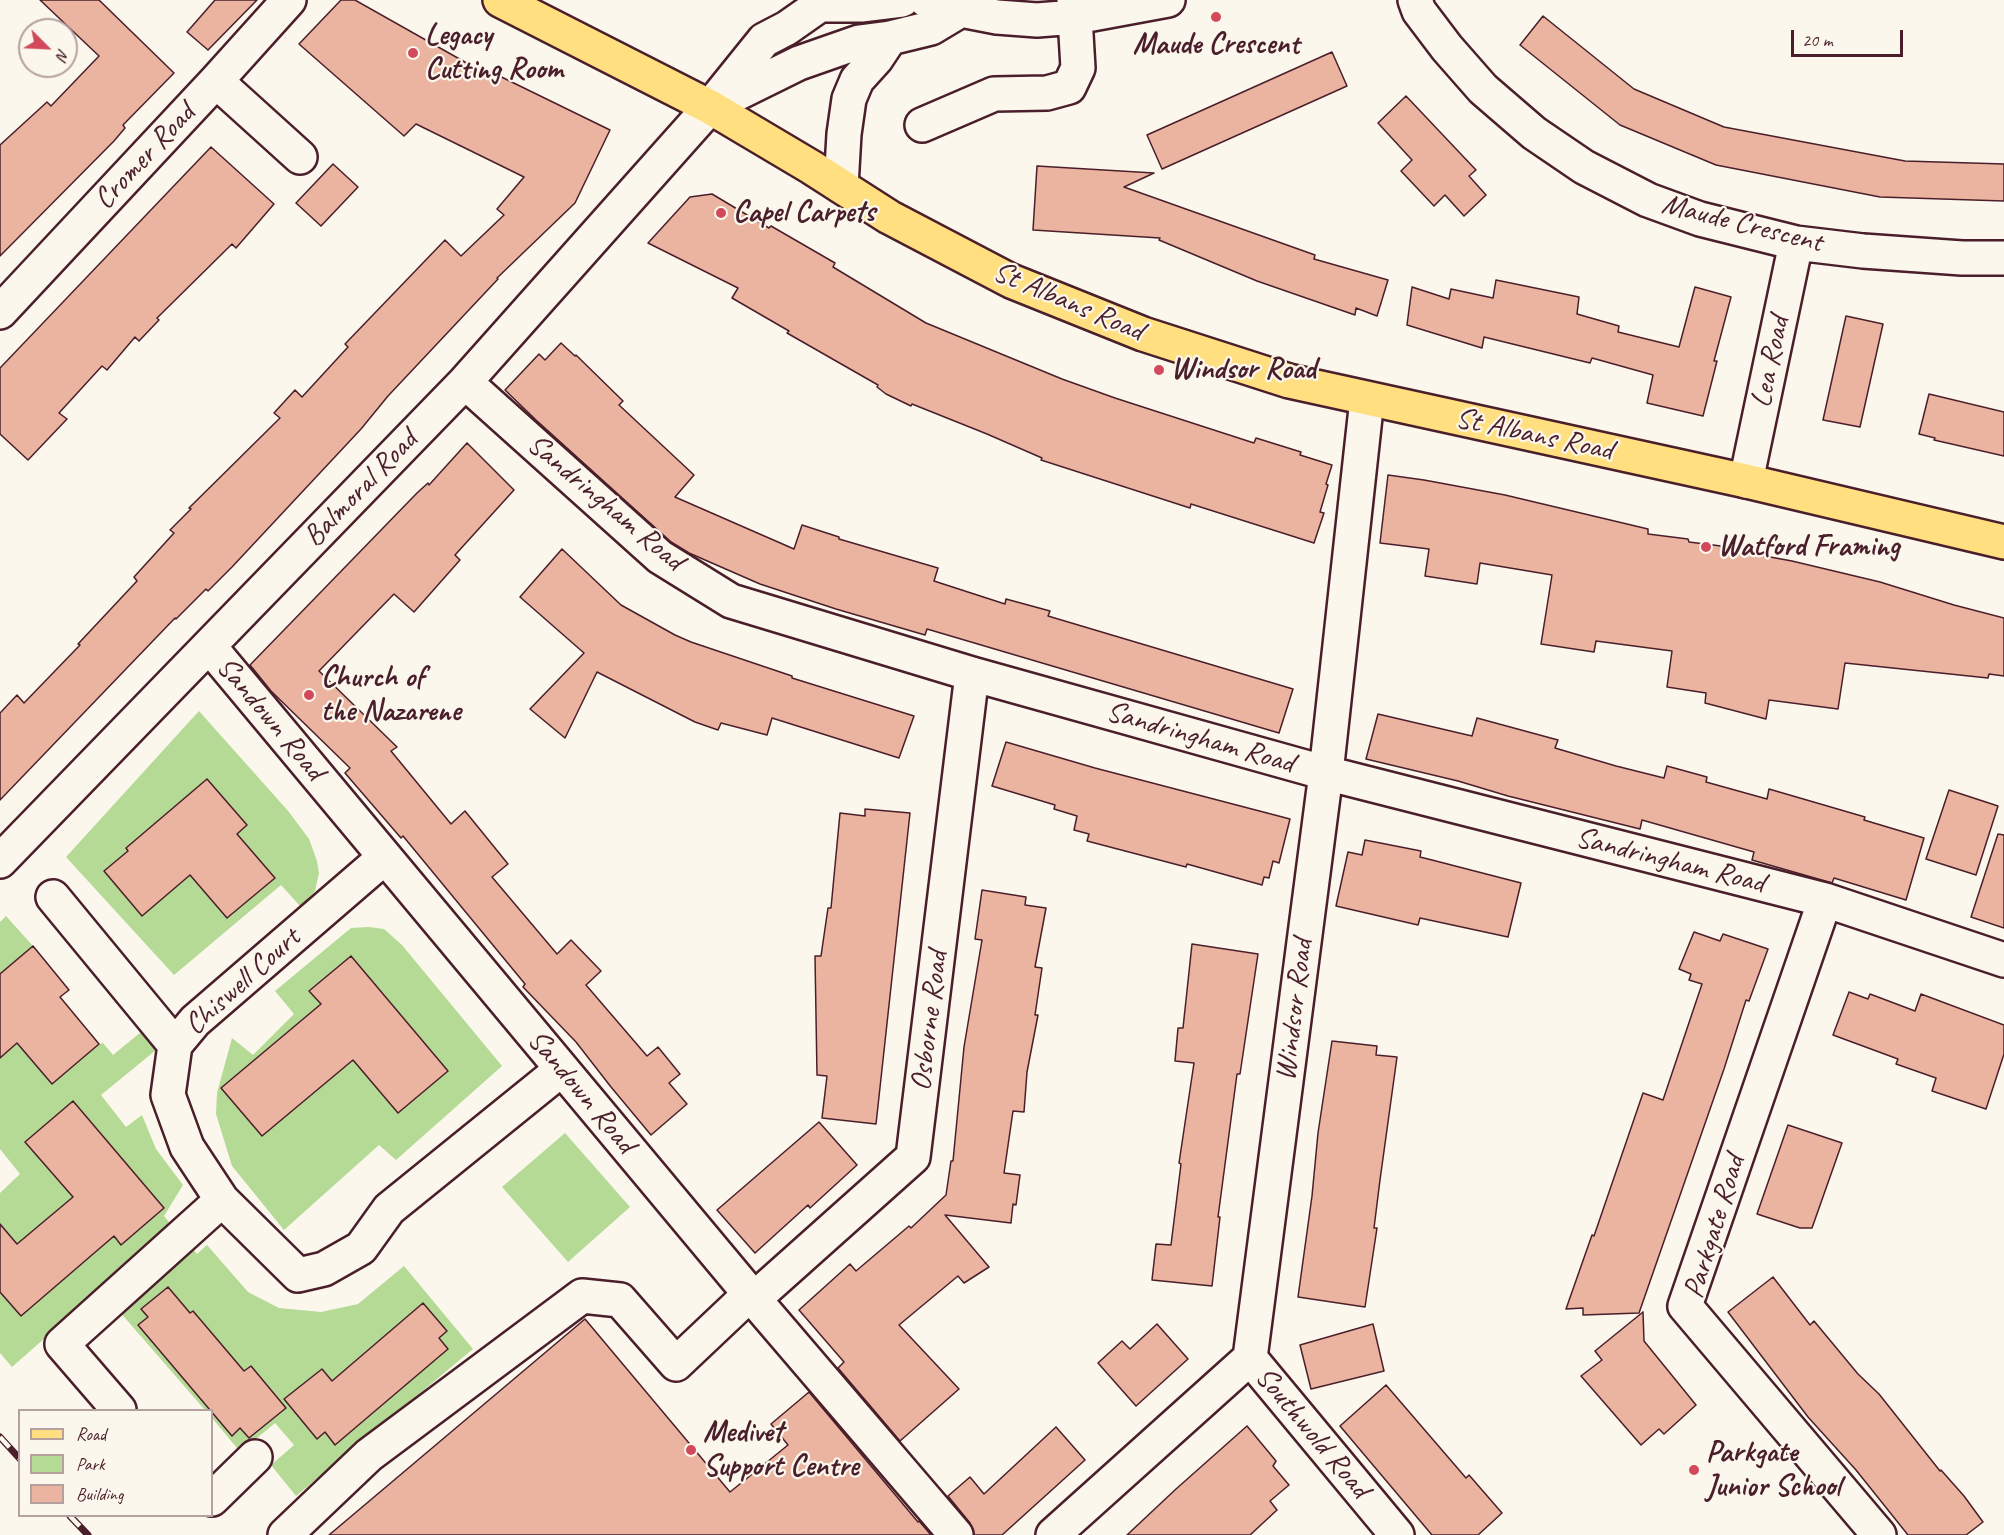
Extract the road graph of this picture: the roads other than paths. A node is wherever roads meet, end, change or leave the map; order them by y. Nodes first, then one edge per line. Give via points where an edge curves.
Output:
1 (289, 0) edge
2 (902, 0) edge
3 (926, 0) edge
4 (1168, 0) edge
5 (1415, 0) edge
6 (506, 1) edge
7 (824, 3) edge
8 (957, 5) edge
9 (1075, 9) edge
10 (890, 38) junction
11 (216, 81) junction
12 (710, 107) junction
13 (922, 125) dead end
14 (300, 157) dead end
15 (841, 186) junction
16 (1796, 243) junction
17 (2004, 258) edge
18 (0, 312) edge
19 (465, 382) junction
20 (1367, 399) junction
21 (1746, 481) junction
22 (2004, 542) edge
23 (209, 646) junction
24 (972, 674) junction
25 (1326, 773) junction
26 (385, 857) junction
27 (0, 861) edge
28 (53, 897) dead end
29 (1825, 900) junction
30 (2004, 960) edge
31 (175, 1045) junction
32 (562, 1069) junction
33 (222, 1200) junction
34 (752, 1296) junction
35 (1250, 1358) junction
36 (118, 1409) edge
37 (255, 1458) dead end
38 (213, 1498) edge
39 (285, 1535) edge
40 (956, 1535) edge
41 (1053, 1535) edge
42 (1397, 1535) edge
43 (1879, 1535) edge

1 - 11 street, Cromer Road
2 - 7 street via 861,5
3 - 8 street
4 - 9 street
5 - 16 street, Maude Crescent via 1447,48 1483,89 1534,133 1584,167 1648,200 1700,219
6 - 12 main road, St Albans Road
7 - 12 street, Balmoral Road via 764,40
8 - 9 street via 997,17 1037,20
8 - 10 street via 931,28
9 - 13 street via 1078,68 1069,87 1047,93 994,94
10 - 12 street via 859,42 799,63
10 - 15 street via 857,80 849,99
11 - 14 street
11 - 18 street, Cromer Road
12 - 15 main road, St Albans Road
12 - 19 street, Balmoral Road
15 - 20 main road, St Albans Road via 889,217 1011,281 1143,334 1289,381
16 - 17 street, Maude Crescent via 1863,251
16 - 21 street, Lea Road
19 - 23 street, Balmoral Road
19 - 24 street, Sandringham Road via 660,557 731,601
20 - 21 main road, St Albans Road
20 - 25 street, Windsor Road
21 - 22 main road, St Albans Road
23 - 26 street, Sandown Road
23 - 27 street, Balmoral Road
24 - 25 street, Sandringham Road
24 - 34 street, Osborne Road via 913,1157
25 - 29 street, Sandringham Road
25 - 35 street, Windsor Road
26 - 31 street, Chiswell Court via 195,1021
26 - 32 street, Sandown Road
28 - 31 street
29 - 30 street, Sandringham Road
29 - 43 street, Parkgate Road via 1685,1306
31 - 33 street, Chiswell Court via 168,1095 187,1147
32 - 33 street, Chiswell Court via 389,1209 361,1248 324,1269 298,1275
32 - 34 street, Sandown Road
33 - 36 street via 62,1344
34 - 39 street, Osborne Road via 676,1364 620,1300 582,1296 369,1455
34 - 40 street, Sandown Road
35 - 41 street
35 - 42 street, Southwold Road
37 - 38 street

